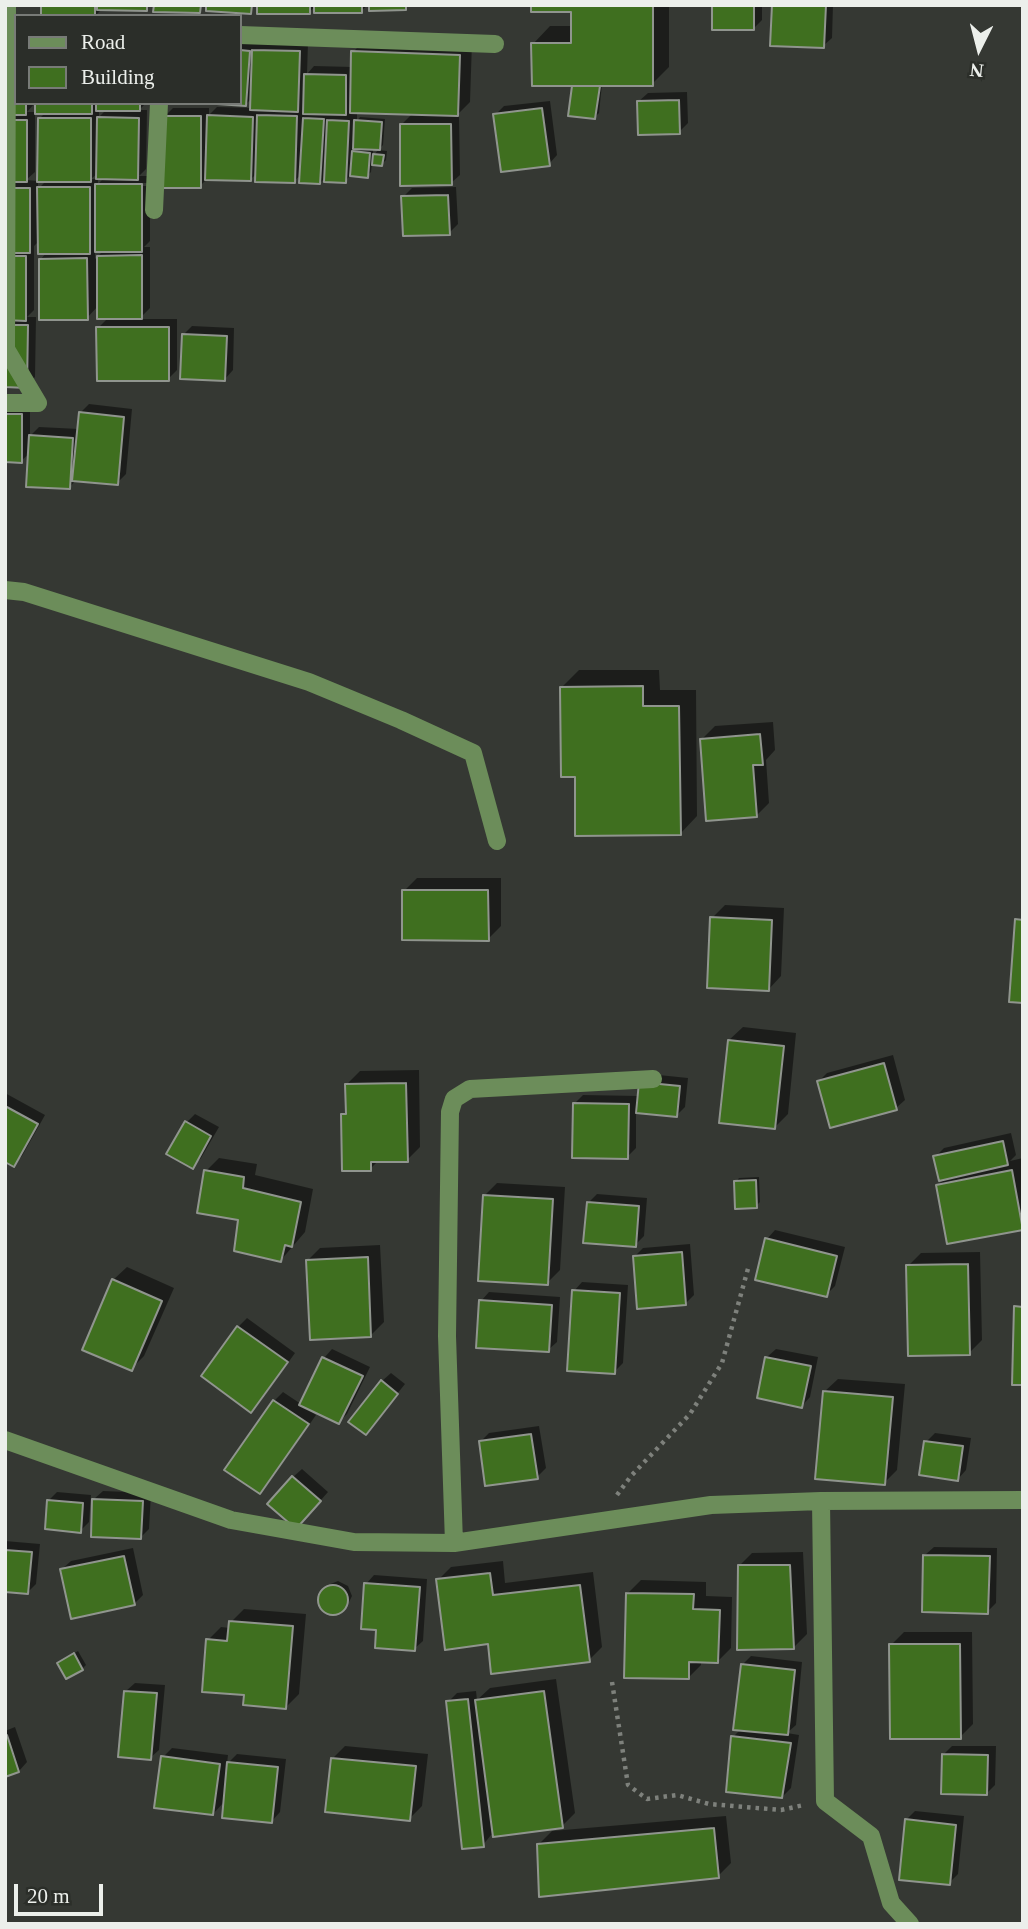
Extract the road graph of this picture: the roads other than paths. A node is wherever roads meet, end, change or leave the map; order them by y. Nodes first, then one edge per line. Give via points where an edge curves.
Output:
1 (7, 5) edge
2 (9, 32) edge
3 (242, 35) edge
4 (495, 44) dead end
5 (159, 105) edge
6 (154, 211) dead end
7 (5, 403) edge
8 (5, 590) edge
9 (498, 841) dead end
10 (653, 1079) dead end
11 (5, 1440) edge
12 (1023, 1500) edge
13 (821, 1501) junction
14 (454, 1543) junction
15 (910, 1924) edge

1 - 2 street
2 - 7 street via 6,349 38,403
3 - 4 street
5 - 6 street
8 - 9 street via 24,592 309,682 473,754
10 - 14 street via 470,1090 454,1099 450,1112 447,1336
11 - 14 street via 231,1520 354,1542
12 - 13 street
13 - 14 street via 711,1505
13 - 15 street via 825,1801 871,1836 891,1903

